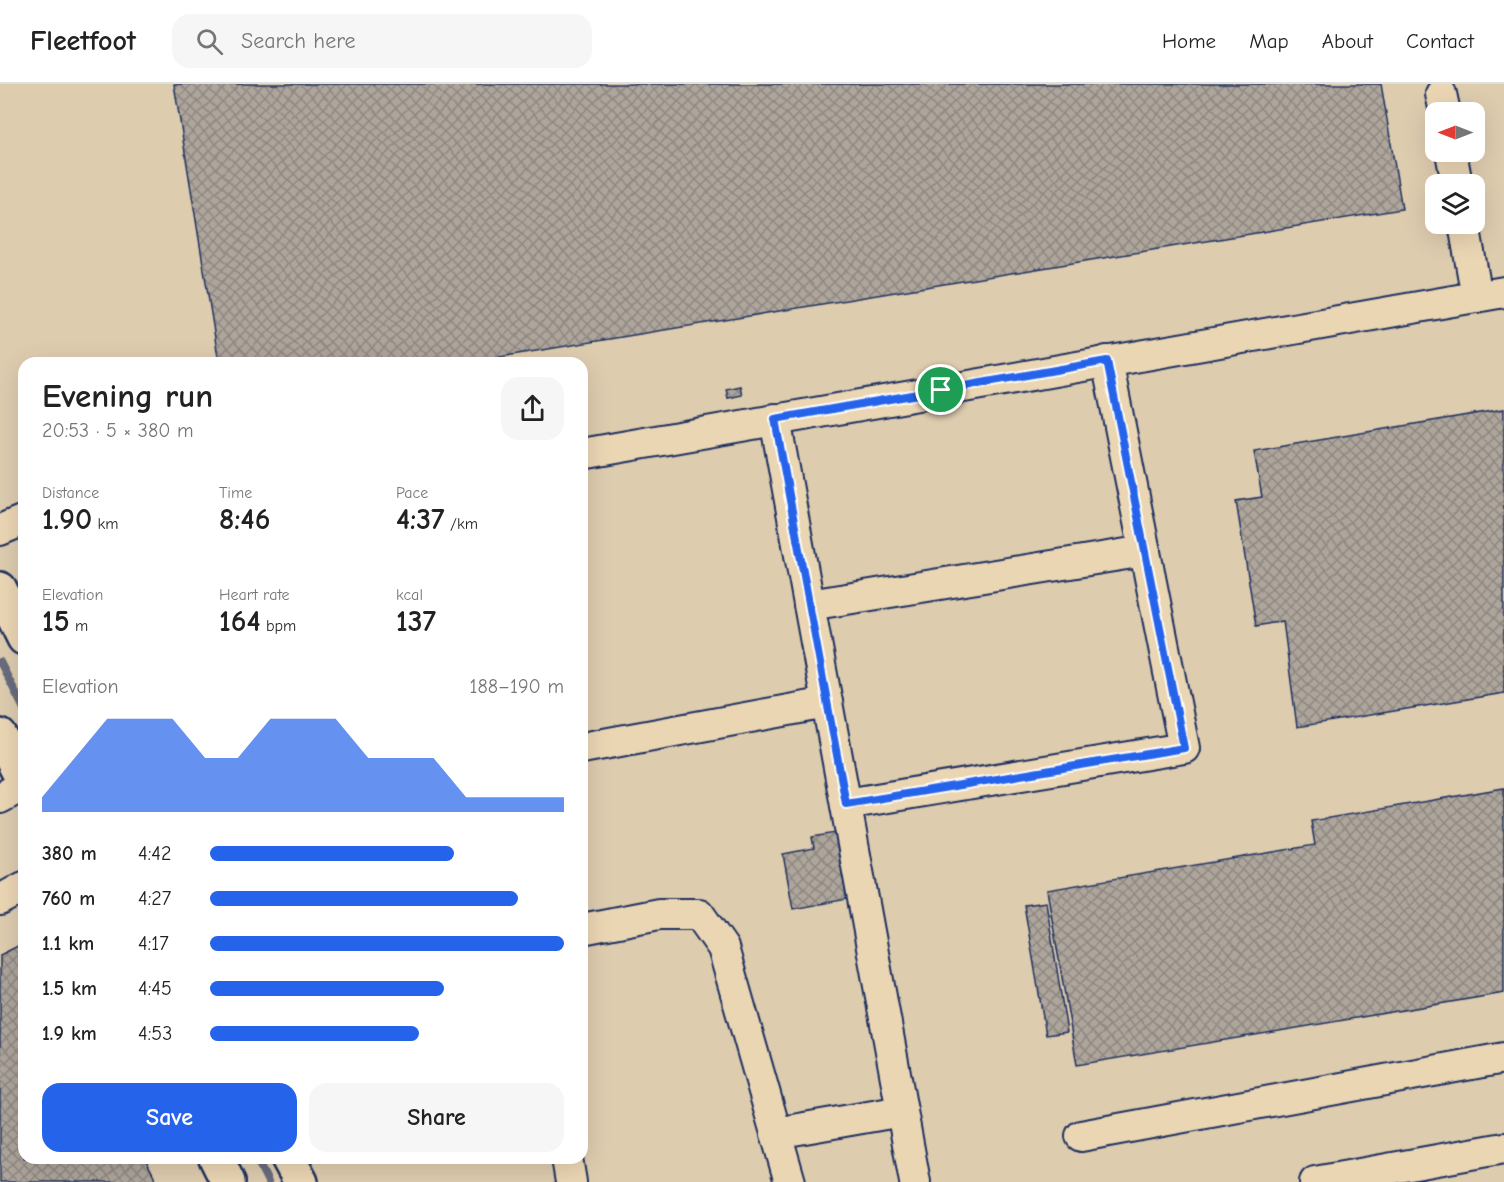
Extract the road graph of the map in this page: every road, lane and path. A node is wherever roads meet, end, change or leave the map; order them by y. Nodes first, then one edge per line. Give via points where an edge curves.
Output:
1 (1468, 234) edge
2 (1491, 295) edge
3 (1107, 361) junction
4 (775, 419) junction
5 (588, 453) edge
6 (18, 522) edge
7 (0, 530) edge
8 (1144, 551) junction
9 (0, 590) edge
10 (810, 604) junction
11 (18, 626) edge
12 (827, 703) junction
13 (0, 736) edge
14 (588, 747) edge
15 (18, 772) edge
16 (18, 788) edge
17 (0, 798) edge
18 (846, 804) junction
19 (18, 890) edge
20 (0, 900) edge
21 (588, 928) edge
22 (1504, 1058) edge
23 (902, 1111) junction
24 (776, 1133) junction
25 (1081, 1136) dead end
26 (1504, 1148) edge
27 (219, 1164) edge
28 (291, 1164) edge
29 (568, 1164) edge
30 (228, 1182) edge
31 (301, 1182) edge
32 (571, 1182) edge
33 (790, 1182) edge
34 (915, 1182) edge
35 (1315, 1182) edge

1 - 2 lane
2 - 3 lane
3 - 4 lane
3 - 8 lane
4 - 5 lane
4 - 10 lane
6 - 7 lane
8 - 10 lane
8 - 18 lane via 1184,748
9 - 11 main road
10 - 12 lane
12 - 14 lane
12 - 18 lane
13 - 15 main road
16 - 17 lane
18 - 23 lane
19 - 20 lane
21 - 24 lane via 659,914 699,914 723,948
22 - 25 lane
23 - 24 lane
23 - 34 lane
24 - 33 lane
26 - 35 lane
27 - 30 main road
28 - 31 main road
29 - 32 lane

